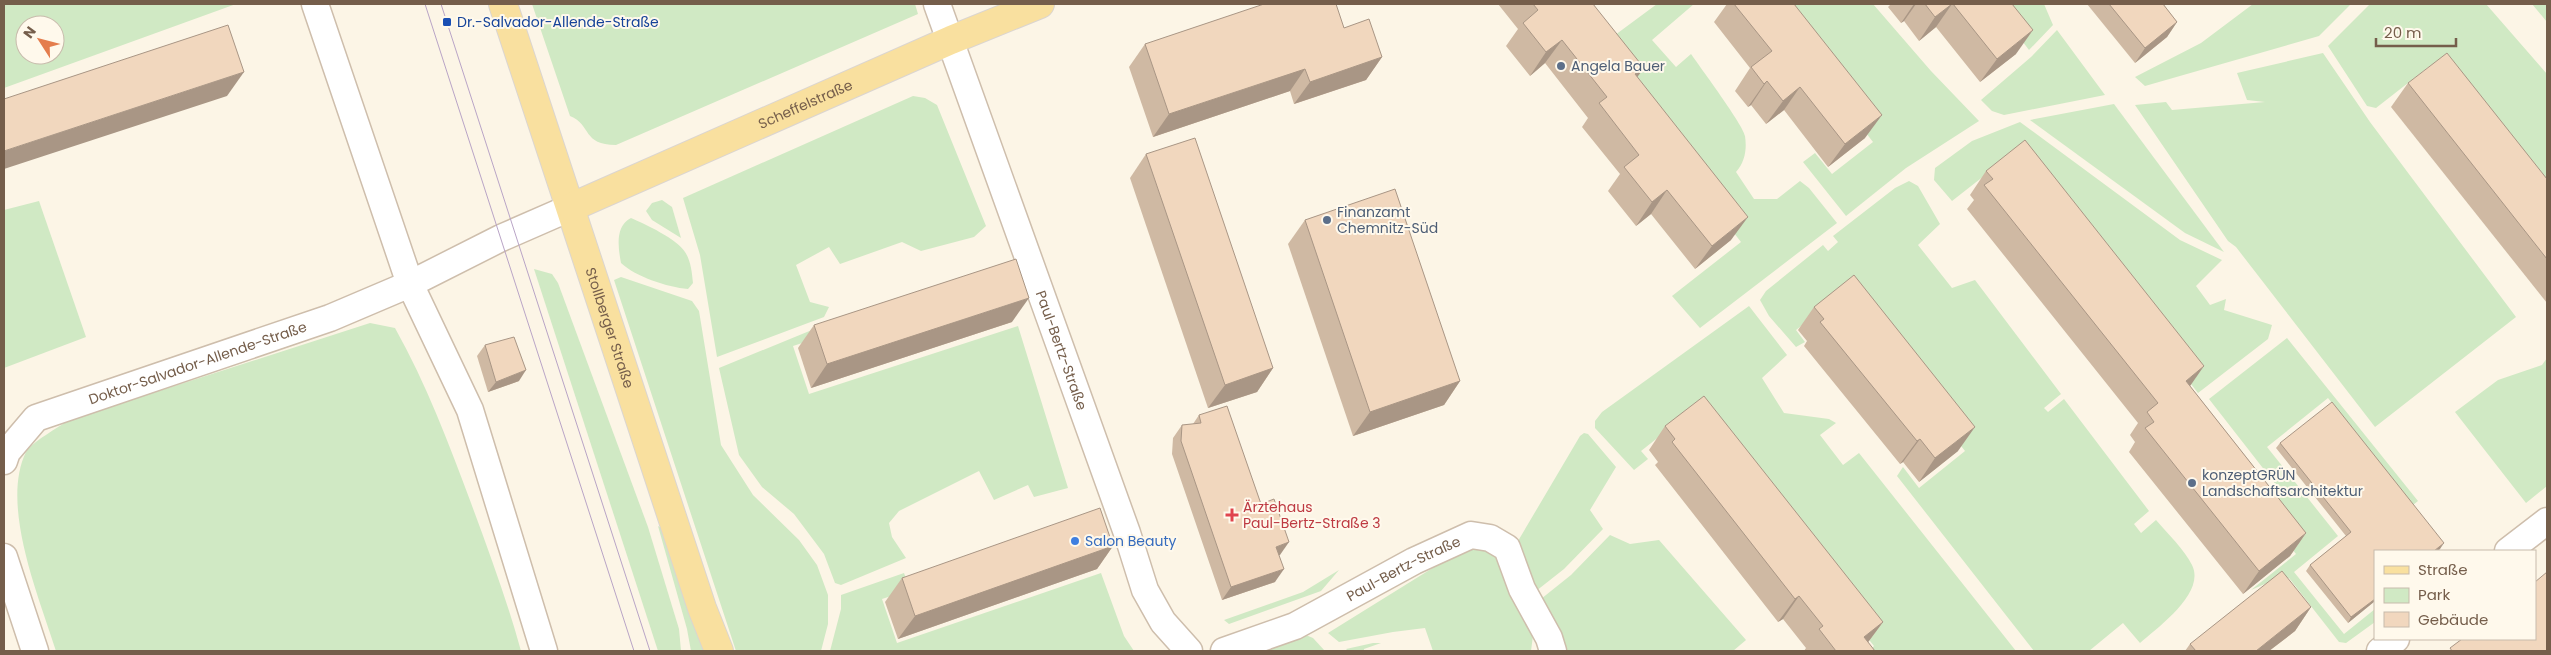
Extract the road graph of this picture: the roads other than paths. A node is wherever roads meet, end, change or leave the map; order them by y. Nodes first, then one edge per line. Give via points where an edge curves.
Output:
1 (315, 4) edge
2 (503, 4) edge
3 (937, 4) edge
4 (1040, 4) edge
5 (951, 40) junction
6 (572, 207) junction
7 (410, 284) junction
8 (4, 461) edge
9 (2547, 521) edge
10 (2509, 550) edge
11 (4, 557) edge
12 (2395, 640) edge
13 (35, 651) edge
14 (544, 651) edge
15 (719, 651) edge
16 (1188, 651) edge
17 (1224, 651) edge
18 (1553, 651) edge
19 (2380, 651) edge

1 - 7 street
2 - 6 main road, Stollberger Straße
3 - 5 street, Paul-Bertz-Straße
4 - 5 main road, Scheffelstraße
5 - 6 main road, Scheffelstraße
5 - 16 street, Paul-Bertz-Straße via 1145,590 1163,622
6 - 7 street, Doktor-Salvador-Allende-Straße
6 - 15 main road, Stollberger Straße via 702,608
7 - 8 street, Doktor-Salvador-Allende-Straße via 330,318 36,418 7,452
7 - 14 street via 470,410
9 - 10 street
11 - 13 street
12 - 19 street
17 - 18 street, Paul-Bertz-Straße via 1295,626 1414,561 1471,536 1490,538 1507,548 1522,590

